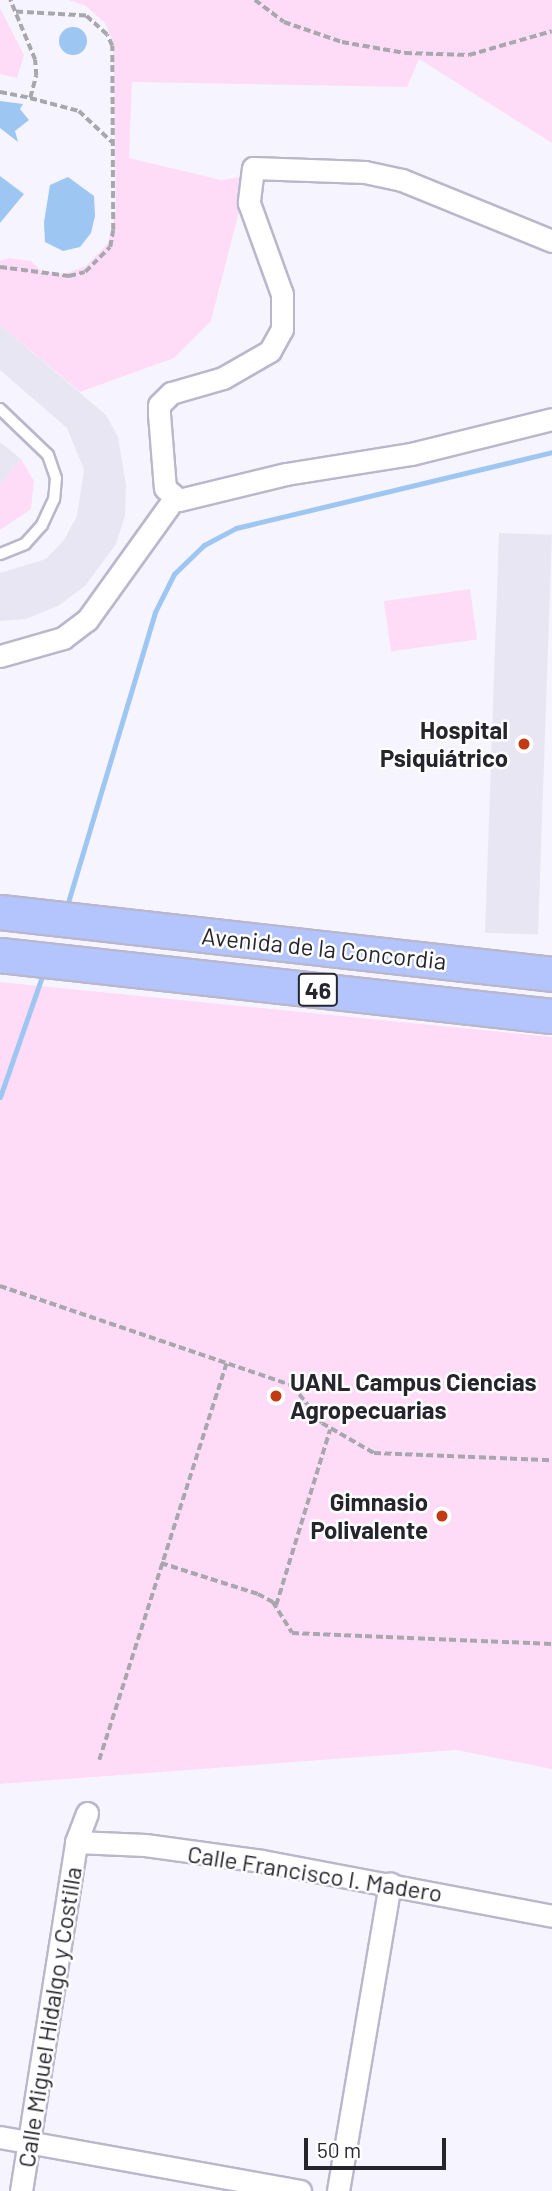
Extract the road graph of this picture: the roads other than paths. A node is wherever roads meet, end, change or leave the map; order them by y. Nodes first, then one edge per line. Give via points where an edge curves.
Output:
1 (552, 241) edge
2 (0, 409) edge
3 (552, 419) edge
4 (174, 499) junction
5 (0, 554) edge
6 (0, 656) edge
7 (13, 914) edge
8 (8, 955) edge
9 (552, 974) edge
10 (552, 1016) edge
11 (87, 1812) dead end
12 (76, 1842) junction
13 (390, 1883) junction
14 (552, 1916) edge
15 (0, 2137) edge
16 (30, 2142) junction
17 (21, 2191) edge
18 (300, 2191) edge
19 (338, 2191) edge

1 - 4 street via 402,180 352,171 253,168 249,203 282,294 282,329 270,351 254,362 223,378 172,393 159,405 165,488
2 - 5 lane via 48,455 55,488 42,525 25,544
3 - 4 street via 411,454 286,474
4 - 6 street via 87,620 63,638
7 - 9 main road, Avenida de la Concordia / 46
8 - 10 main road, Avenida de la Concordia / 46
11 - 12 street, Calle Miguel Hidalgo y Costilla
12 - 13 street, Calle Francisco I. Madero via 145,1845
12 - 16 street, Calle Miguel Hidalgo y Costilla
13 - 14 street, Calle Francisco I. Madero
13 - 19 street
15 - 16 street
16 - 17 street, Calle Miguel Hidalgo y Costilla
16 - 18 street

